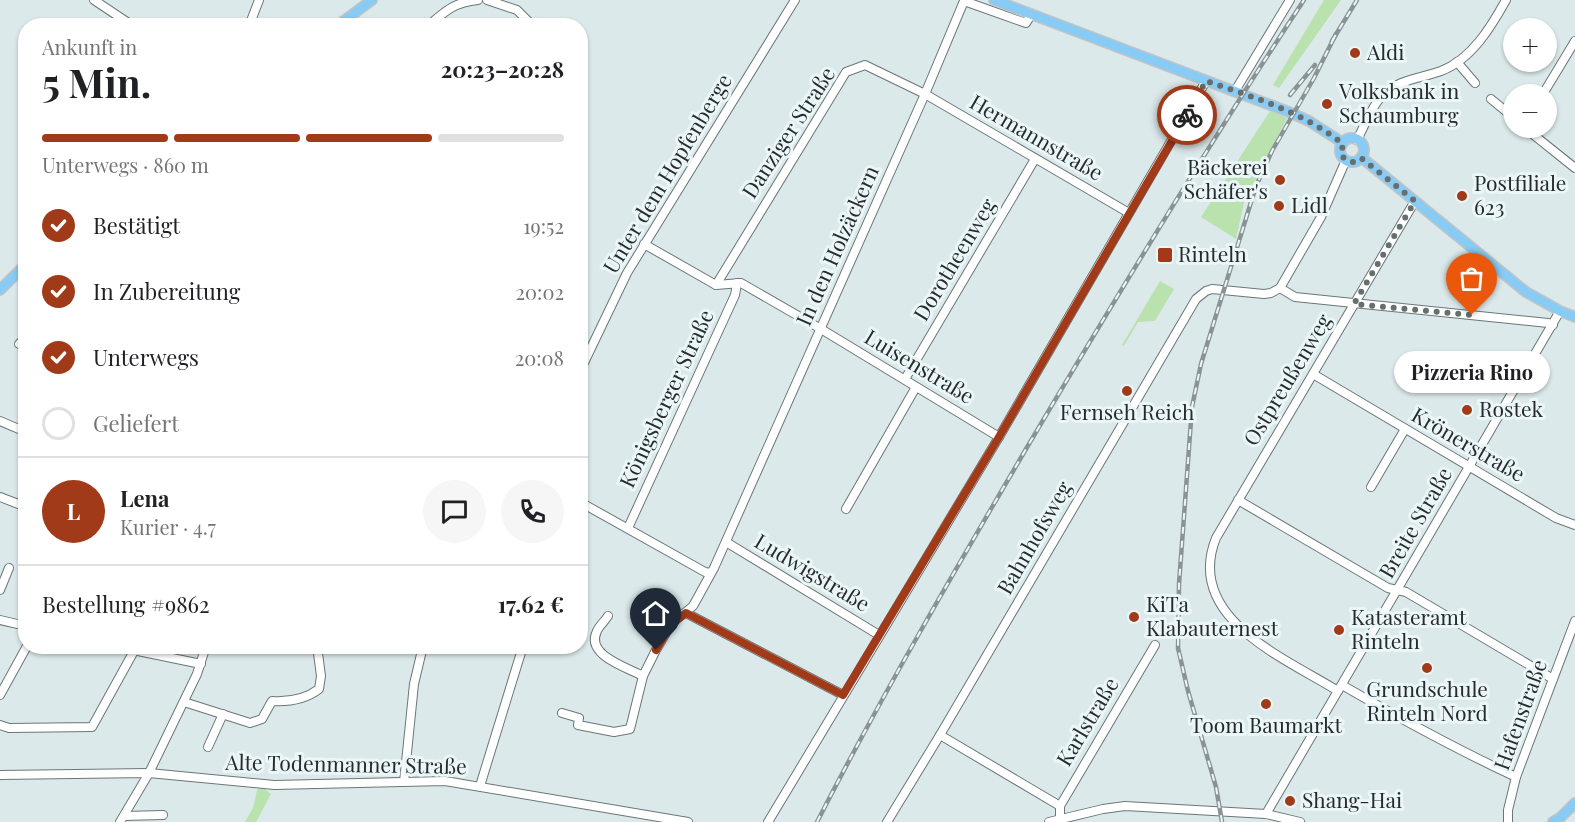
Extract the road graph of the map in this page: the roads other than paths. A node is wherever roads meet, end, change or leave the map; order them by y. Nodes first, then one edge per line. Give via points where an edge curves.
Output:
1 (94, 0) edge
2 (259, 0) edge
3 (372, 0) edge
4 (478, 0) edge
5 (487, 0) edge
6 (795, 0) edge
7 (963, 0) edge
8 (994, 0) edge
9 (1290, 0) edge
10 (1506, 0) edge
11 (1031, 15) junction
12 (122, 18) edge
13 (252, 18) edge
14 (348, 18) edge
15 (437, 18) edge
16 (525, 18) edge
17 (1575, 41) edge
18 (1457, 62) junction
19 (1206, 81) junction
20 (1476, 83) dead end
21 (1550, 84) edge
22 (1235, 91) junction
23 (925, 94) junction
24 (1491, 99) dead end
25 (1503, 109) edge
26 (1538, 138) edge
27 (1357, 140) junction
28 (1343, 144) junction
29 (1361, 158) junction
30 (1035, 159) junction
31 (1346, 160) junction
32 (1575, 168) edge
33 (1415, 201) junction
34 (1129, 213) junction
35 (644, 244) junction
36 (18, 272) edge
37 (737, 283) junction
38 (716, 285) junction
39 (1280, 288) junction
40 (0, 290) edge
41 (1354, 304) junction
42 (1560, 311) junction
43 (1575, 317) edge
44 (1552, 325) junction
45 (821, 328) junction
46 (588, 353) edge
47 (1313, 374) junction
48 (905, 379) junction
49 (916, 387) junction
50 (0, 421) edge
51 (18, 429) edge
52 (1405, 429) junction
53 (999, 437) junction
54 (1469, 467) junction
55 (1371, 486) dead end
56 (0, 496) edge
57 (1238, 500) junction
58 (18, 504) edge
59 (588, 506) edge
60 (846, 509) dead end
61 (1575, 525) edge
62 (628, 528) junction
63 (726, 542) junction
64 (9, 568) dead end
65 (710, 573) junction
66 (0, 590) edge
67 (1397, 590) junction
68 (648, 609) dead end
69 (686, 613) junction
70 (608, 616) dead end
71 (0, 620) edge
72 (1575, 621) edge
73 (673, 622) junction
74 (18, 624) edge
75 (879, 636) junction
76 (1155, 645) dead end
77 (23, 654) edge
78 (133, 654) edge
79 (150, 654) edge
80 (204, 654) edge
81 (318, 654) edge
82 (421, 654) edge
83 (521, 654) edge
84 (201, 664) junction
85 (643, 676) junction
86 (1553, 679) junction
87 (1340, 688) junction
88 (0, 695) edge
89 (843, 695) junction
90 (184, 702) junction
91 (561, 713) dead end
92 (223, 714) junction
93 (0, 725) edge
94 (940, 735) junction
95 (208, 747) dead end
96 (149, 774) junction
97 (0, 775) edge
98 (1516, 777) junction
99 (404, 782) junction
100 (480, 786) junction
101 (1575, 803) edge
102 (1060, 806) junction
103 (1266, 814) junction
104 (163, 815) dead end
105 (122, 819) edge
106 (1060, 819) junction
107 (688, 822) edge
108 (768, 822) edge
109 (887, 822) edge
110 (1049, 822) edge
111 (1300, 822) edge
112 (1508, 822) edge
113 (1553, 822) edge

1 - 12 street
2 - 13 street
3 - 14 main road
4 - 15 street via 448,8
5 - 16 street via 517,10
6 - 35 street, Unter dem Hopfenberge
7 - 11 street, In den Holzäckern via 1026,23
7 - 23 street, In den Holzäckern
8 - 11 main road
9 - 22 street
10 - 18 street via 1476,45
11 - 19 main road
17 - 21 street
18 - 20 street
18 - 27 street via 1383,94
19 - 22 main road
19 - 34 street
22 - 28 main road via 1310,121
23 - 30 street, Hermannstraße
23 - 38 street, Danziger Straße via 865,65 846,72
23 - 45 street, In den Holzäckern
24 - 25 street
26 - 32 street
27 - 28 main road
27 - 29 main road via 1364,148
28 - 31 main road via 1341,155
29 - 31 main road
29 - 33 main road
30 - 34 street, Hermannstraße
30 - 48 street, Dorotheenweg
31 - 39 street via 1321,217
33 - 41 street, Ostpreußenweg
33 - 42 main road via 1526,292
34 - 53 street
35 - 38 street
35 - 46 street, Unter dem Hopfenberge
36 - 40 main road
37 - 38 street
37 - 45 street, Luisenstraße
37 - 62 street, Königsberger Straße via 735,295
39 - 41 street via 1295,297
39 - 94 street, Bahnhofsweg via 1271,293 1206,291 1190,307
41 - 44 street
41 - 47 street, Ostpreußenweg
42 - 43 main road
42 - 44 street, Breite Straße
44 - 54 street, Breite Straße
45 - 48 street, Luisenstraße
45 - 63 street, In den Holzäckern
47 - 52 street, Krönerstraße
47 - 57 street, Ostpreußenweg
48 - 49 street, Luisenstraße
49 - 53 street, Luisenstraße
49 - 60 street
50 - 51 street
52 - 54 street, Krönerstraße
52 - 55 street
53 - 75 street
54 - 61 street, Krönerstraße
54 - 67 street, Breite Straße
56 - 58 street
57 - 67 street
57 - 87 street, Ostpreußenweg via 1212,548 1211,581 1219,605 1257,642
59 - 62 street
62 - 65 street
63 - 65 street, In den Holzäckern
63 - 75 street, Ludwigstraße
64 - 66 street
65 - 69 street, In den Holzäckern
67 - 86 street
67 - 87 street, Breite Straße
68 - 73 street
69 - 73 street
69 - 89 street
70 - 85 street via 597,630 594,643 598,652
71 - 74 street
72 - 86 street, Hafenstraße
73 - 85 street
75 - 89 street
76 - 102 street, Karlstraße
77 - 88 street
78 - 93 street via 92,728
79 - 84 street
80 - 84 street
81 - 92 street via 319,689 309,697 272,701 262,719 250,723
82 - 99 street via 414,684
83 - 100 street
84 - 90 street
85 - 91 street via 630,729 614,732 578,725 579,718
86 - 98 street, Hafenstraße
87 - 98 street
87 - 103 street, Breite Straße
89 - 108 street
90 - 92 street
90 - 96 street
92 - 95 street
94 - 102 street
94 - 109 street, Bahnhofsweg
96 - 97 street, Alte Todenmanner Straße
96 - 99 street, Alte Todenmanner Straße via 257,784
96 - 105 street
98 - 112 street, Hafenstraße
99 - 100 street, Alte Todenmanner Straße via 445,781
100 - 107 street, Alte Todenmanner Straße
101 - 113 main road
102 - 106 street
103 - 106 street via 1125,806
103 - 111 street
104 - 105 street
106 - 110 street

